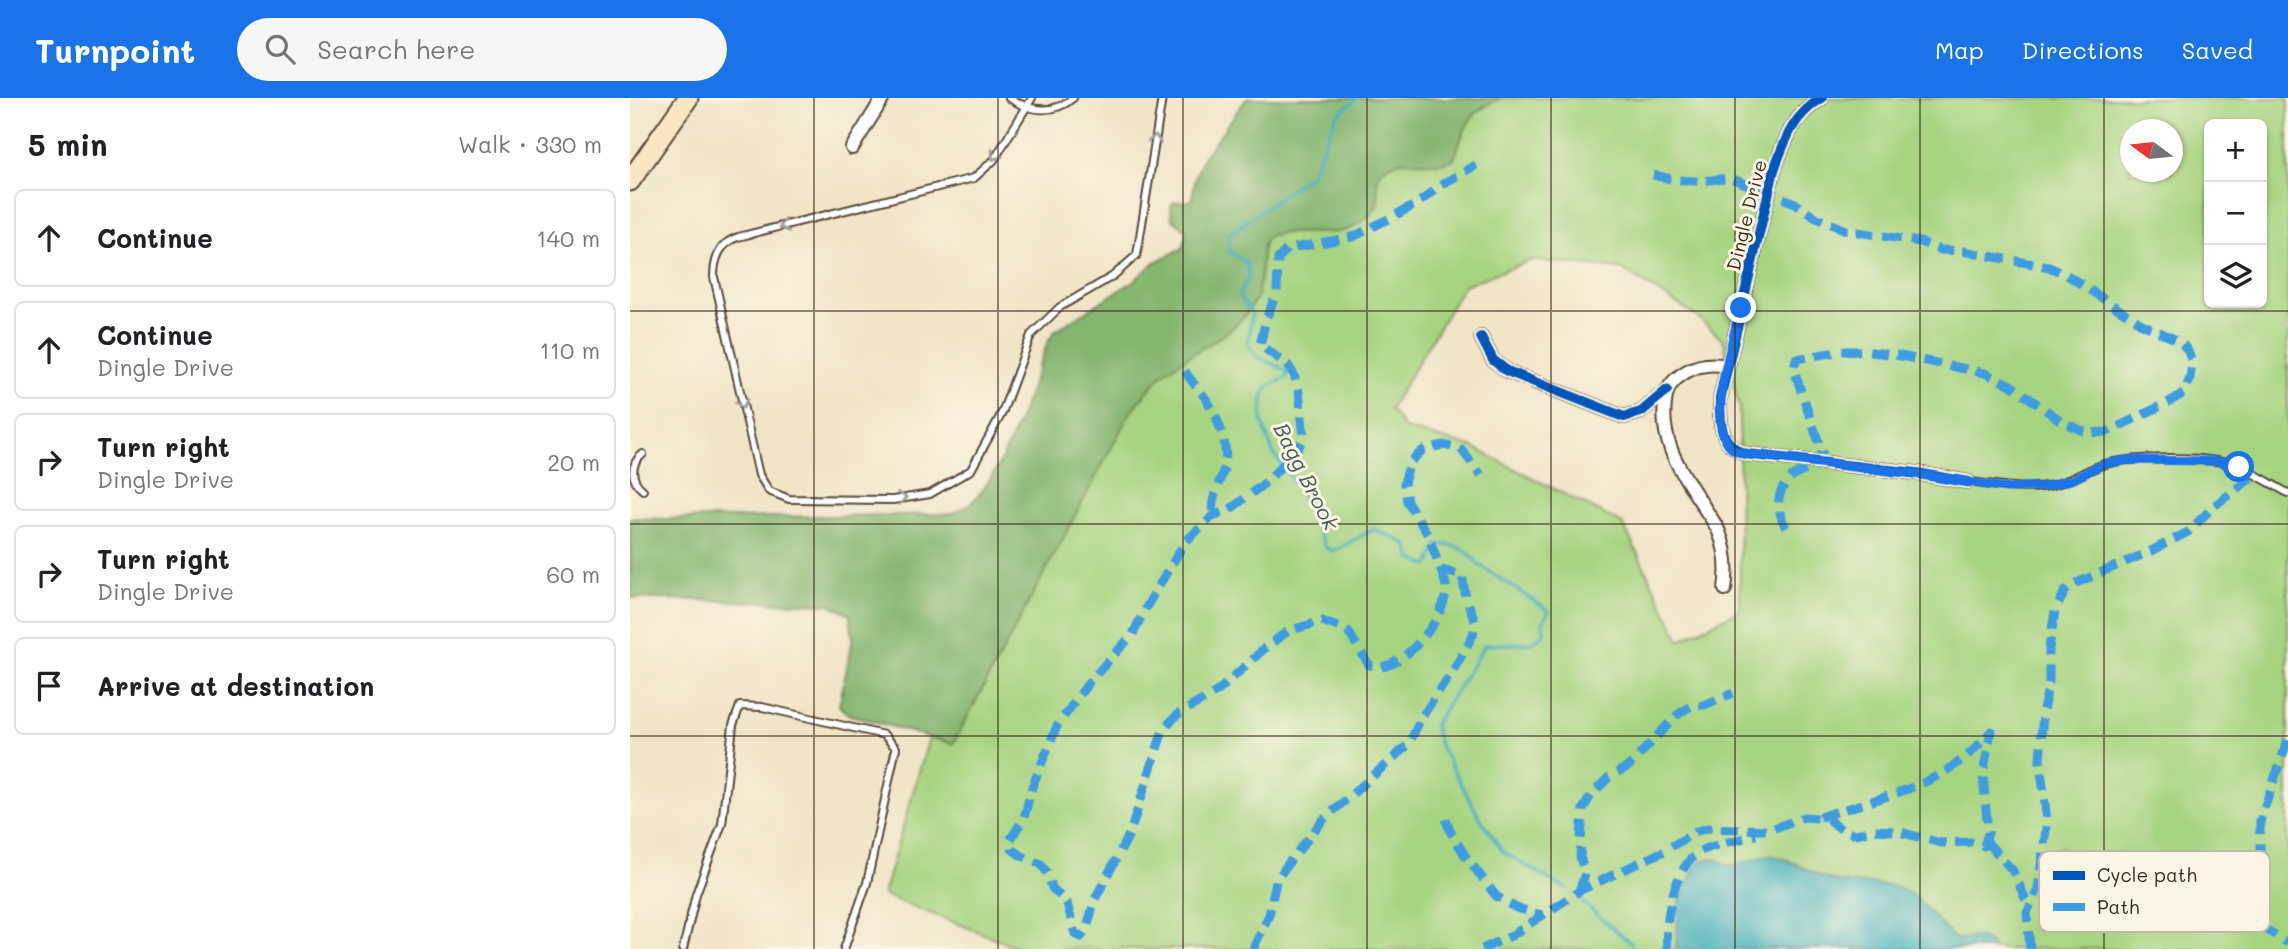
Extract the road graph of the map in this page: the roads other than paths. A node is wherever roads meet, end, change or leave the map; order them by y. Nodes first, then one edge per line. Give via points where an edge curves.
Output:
1 (688, 98) edge
2 (883, 98) edge
3 (1009, 98) edge
4 (1032, 98) edge
5 (1073, 98) edge
6 (1162, 98) edge
7 (1822, 98) edge
8 (1026, 108) junction
9 (852, 148) dead end
10 (632, 178) edge
11 (1481, 337) dead end
12 (1727, 366) junction
13 (1667, 390) junction
14 (643, 454) dead end
15 (1968, 482) joint
16 (643, 490) dead end
17 (2288, 493) edge
18 (1725, 589) dead end
19 (683, 949) edge
20 (844, 949) edge

1 - 10 main road
2 - 9 street
3 - 8 lane
4 - 8 lane
5 - 8 lane via 1048,110
8 -> 6 lane via 993,160 974,178 738,237 722,248 714,277 759,475 769,491 789,499 893,500 930,494 971,470 1002,413 1031,335 1060,307 1137,255
7 - 12 street, Dingle Drive via 1806,107 1786,137 1774,170
11 - 13 street via 1493,360 1507,371 1624,417 1641,412
12 - 13 street via 1706,365 1684,373
12 - 15 street, Dingle Drive via 1720,419 1732,449
13 - 18 street via 1662,415 1665,438 1718,530 1727,557
14 - 16 lane via 633,471
15 - 17 lane via 2008,488 2047,486 2103,464 2170,459 2230,464
19 - 20 lane via 695,894 722,824 733,725 740,706 884,735 895,748 867,883

